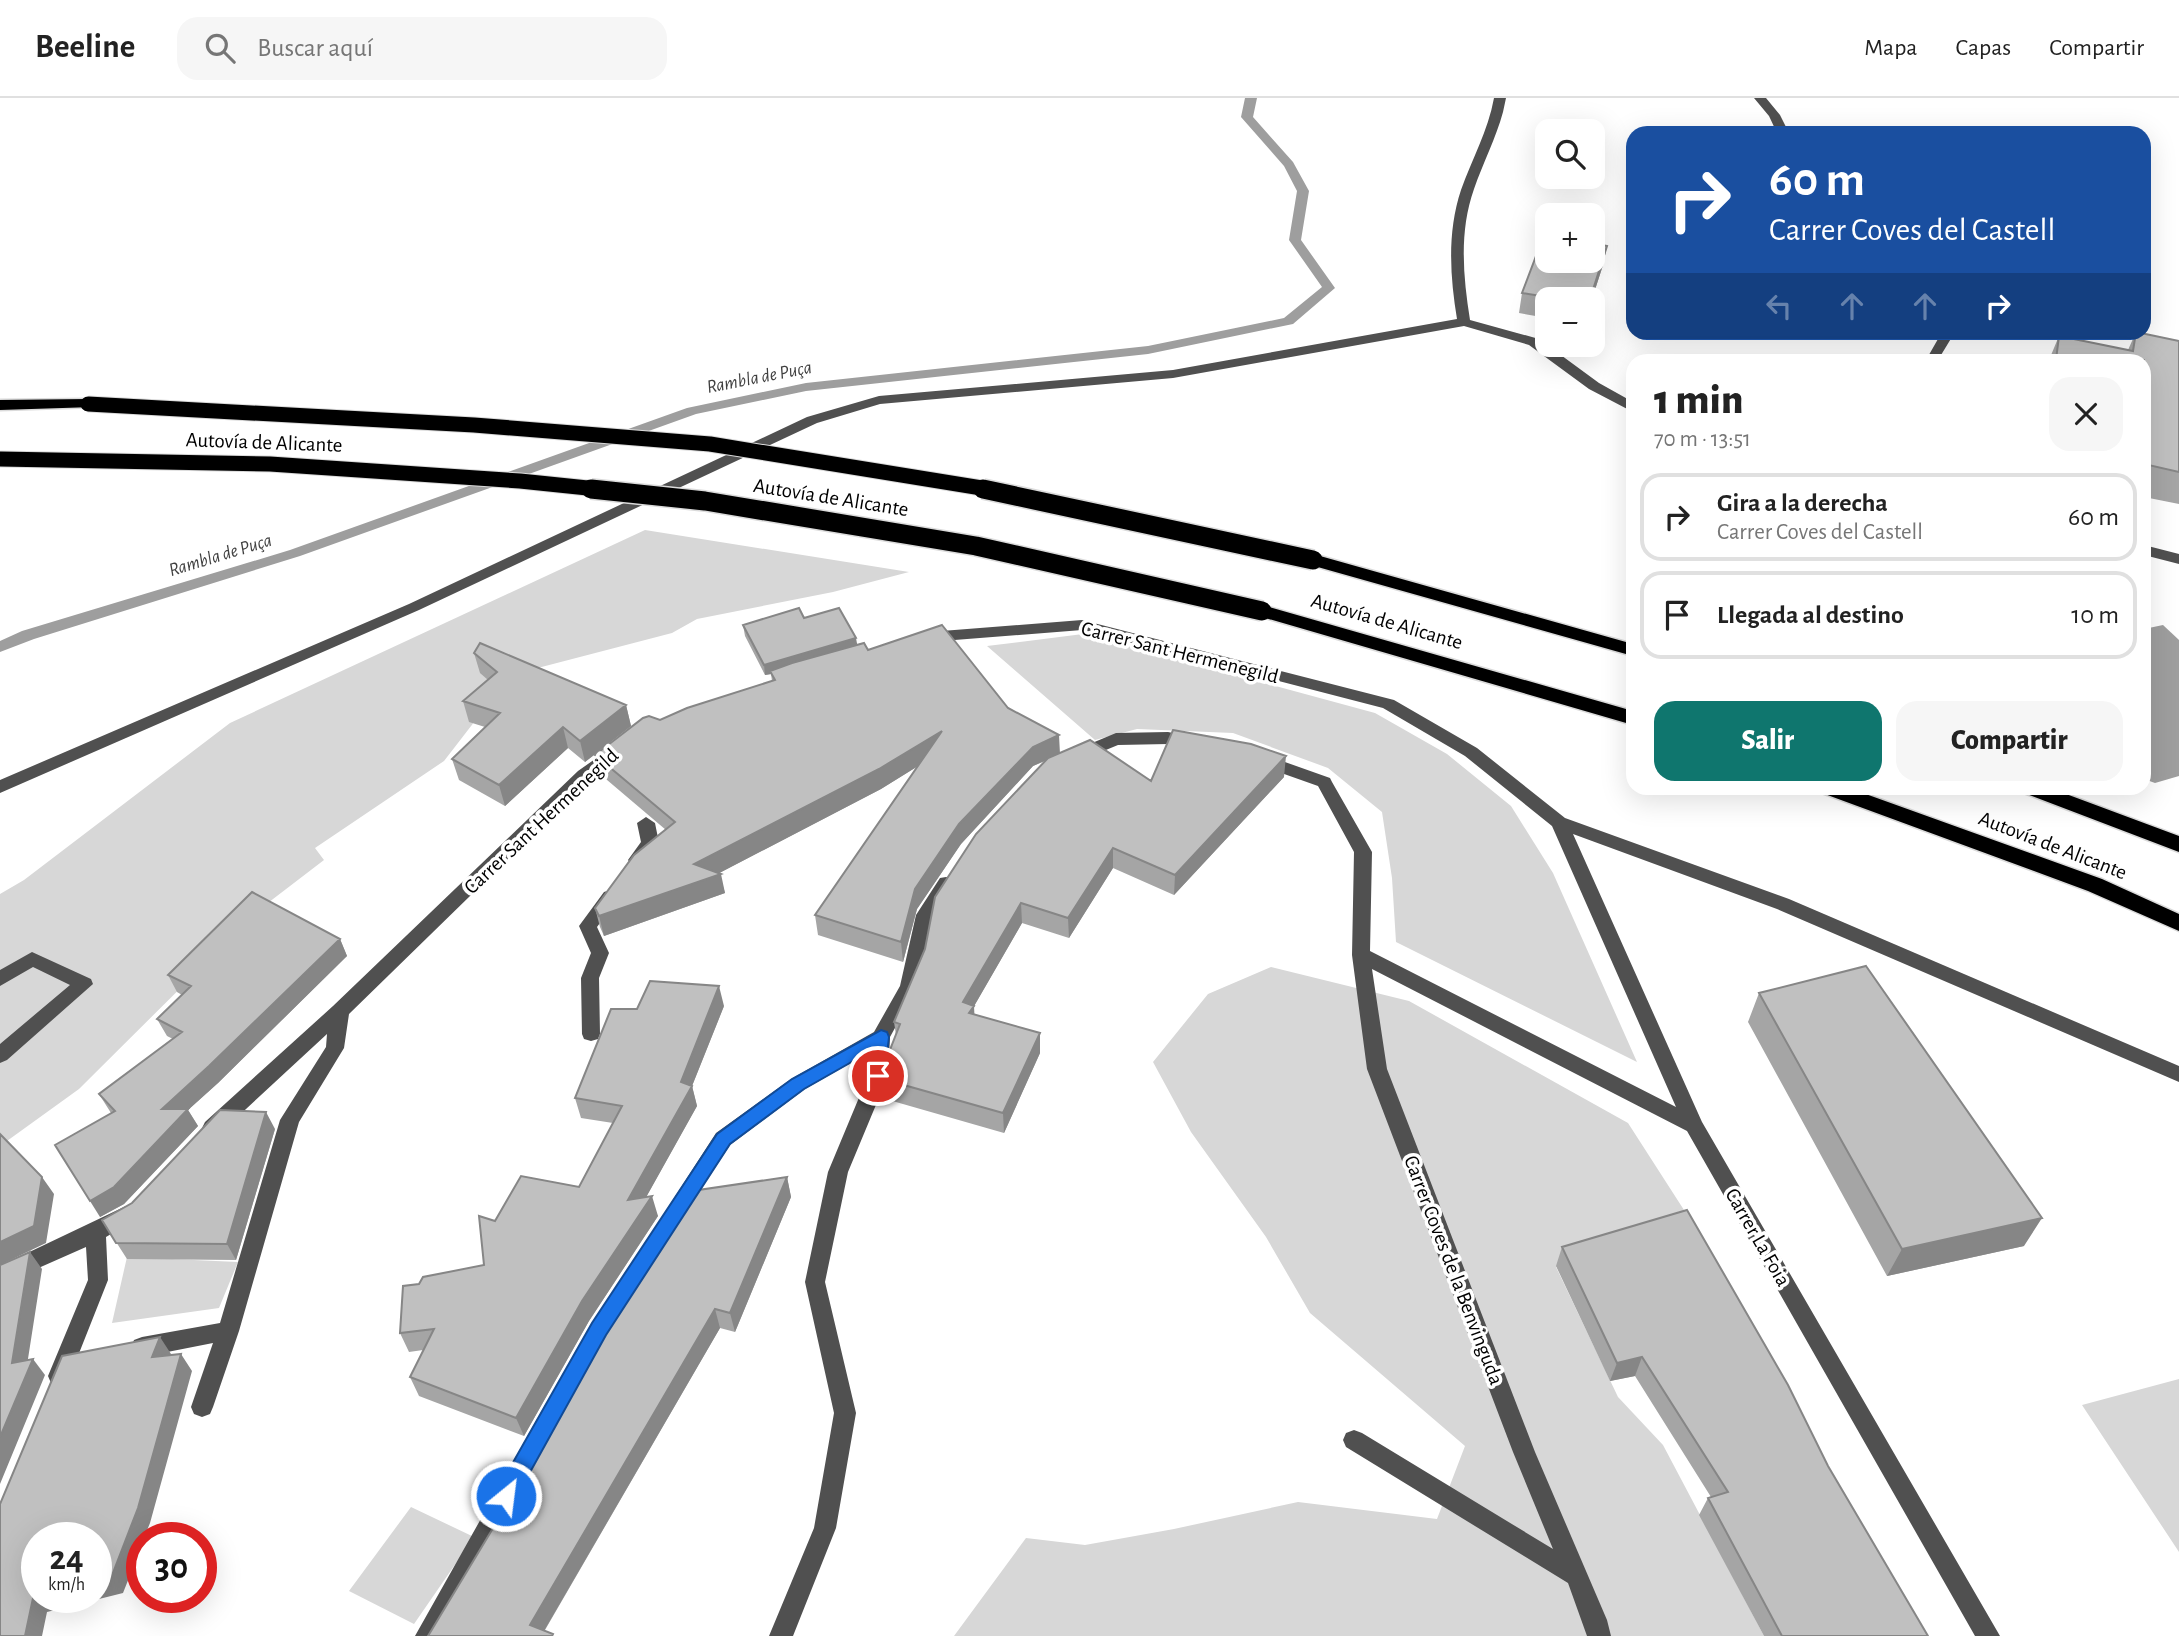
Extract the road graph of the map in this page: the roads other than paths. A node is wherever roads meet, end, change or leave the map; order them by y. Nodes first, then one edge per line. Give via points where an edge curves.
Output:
1 (1500, 98) edge
2 (1760, 98) edge
3 (1779, 126) edge
4 (1464, 322) junction
5 (1626, 404) edge
6 (0, 405) edge
7 (0, 460) edge
8 (2151, 553) edge
9 (2179, 559) edge
10 (917, 640) edge
11 (1626, 648) edge
12 (1626, 716) edge
13 (631, 738) edge
14 (1206, 744) edge
15 (1243, 753) edge
16 (1066, 761) edge
17 (0, 787) edge
18 (1848, 795) edge
19 (2050, 795) edge
20 (646, 822) edge
21 (1559, 822) junction
22 (2179, 844) edge
23 (954, 871) edge
24 (2179, 923) edge
25 (1361, 955) junction
26 (0, 979) edge
27 (340, 1011) junction
28 (591, 1034) dead end
29 (881, 1037) junction
30 (0, 1055) edge
31 (2179, 1074) edge
32 (1694, 1125) junction
33 (194, 1146) edge
34 (141, 1202) edge
35 (665, 1228) edge
36 (95, 1233) junction
37 (0, 1276) edge
38 (228, 1331) junction
39 (120, 1351) edge
40 (93, 1356) edge
41 (66, 1361) junction
42 (566, 1388) edge
43 (51, 1397) edge
44 (202, 1407) dead end
45 (1354, 1440) dead end
46 (1577, 1576) junction
47 (1597, 1628) edge
48 (427, 1636) edge
49 (781, 1636) edge
50 (1988, 1636) edge

1 - 4 street via 1463,204 1456,277
2 - 3 street
4 - 5 street via 1534,342
4 - 17 street, bridge via 1174,374 879,400 812,420 414,607
6 - 11 highway, Autovía de Alicante, bridge via 88,404 474,425 709,444 1004,492 1313,560
7 - 12 highway, Autovía de Alicante, bridge via 270,464 520,481 705,501 975,546 1262,611
8 - 9 street
10 - 21 street, Carrer Sant Hermenegild via 1082,625 1388,704 1471,752
13 - 27 street, Carrer Sant Hermenegild via 584,775
14 - 16 street via 1168,738 1116,739
15 - 25 street, Carrer Coves de la Benvinguda via 1325,782 1363,852
18 - 24 highway, Autovía de Alicante via 2095,885
19 - 22 highway
20 - 28 street via 650,844 588,926 600,953 590,978
21 - 31 street via 1783,904
21 - 32 street, Carrer La Foia
23 - 29 street via 925,915 909,986
25 - 32 street
25 - 46 street, Carrer Coves de la Benvinguda via 1377,1069 1524,1452
26 - 30 street via 32,959 84,984
27 - 33 street, Carrer Sant Hermenegild
27 - 38 street via 335,1048 290,1120
29 - 35 street via 798,1084 723,1139
29 - 49 street via 878,1076 838,1172 815,1282 845,1413 825,1528
32 - 50 street, Carrer La Foia
34 - 36 street
36 - 37 street
36 - 41 street via 98,1280
38 - 39 street
38 - 44 street
40 - 41 street
41 - 43 street
42 - 48 street
45 - 46 street
46 - 47 street, Carrer Coves de la Benvinguda

